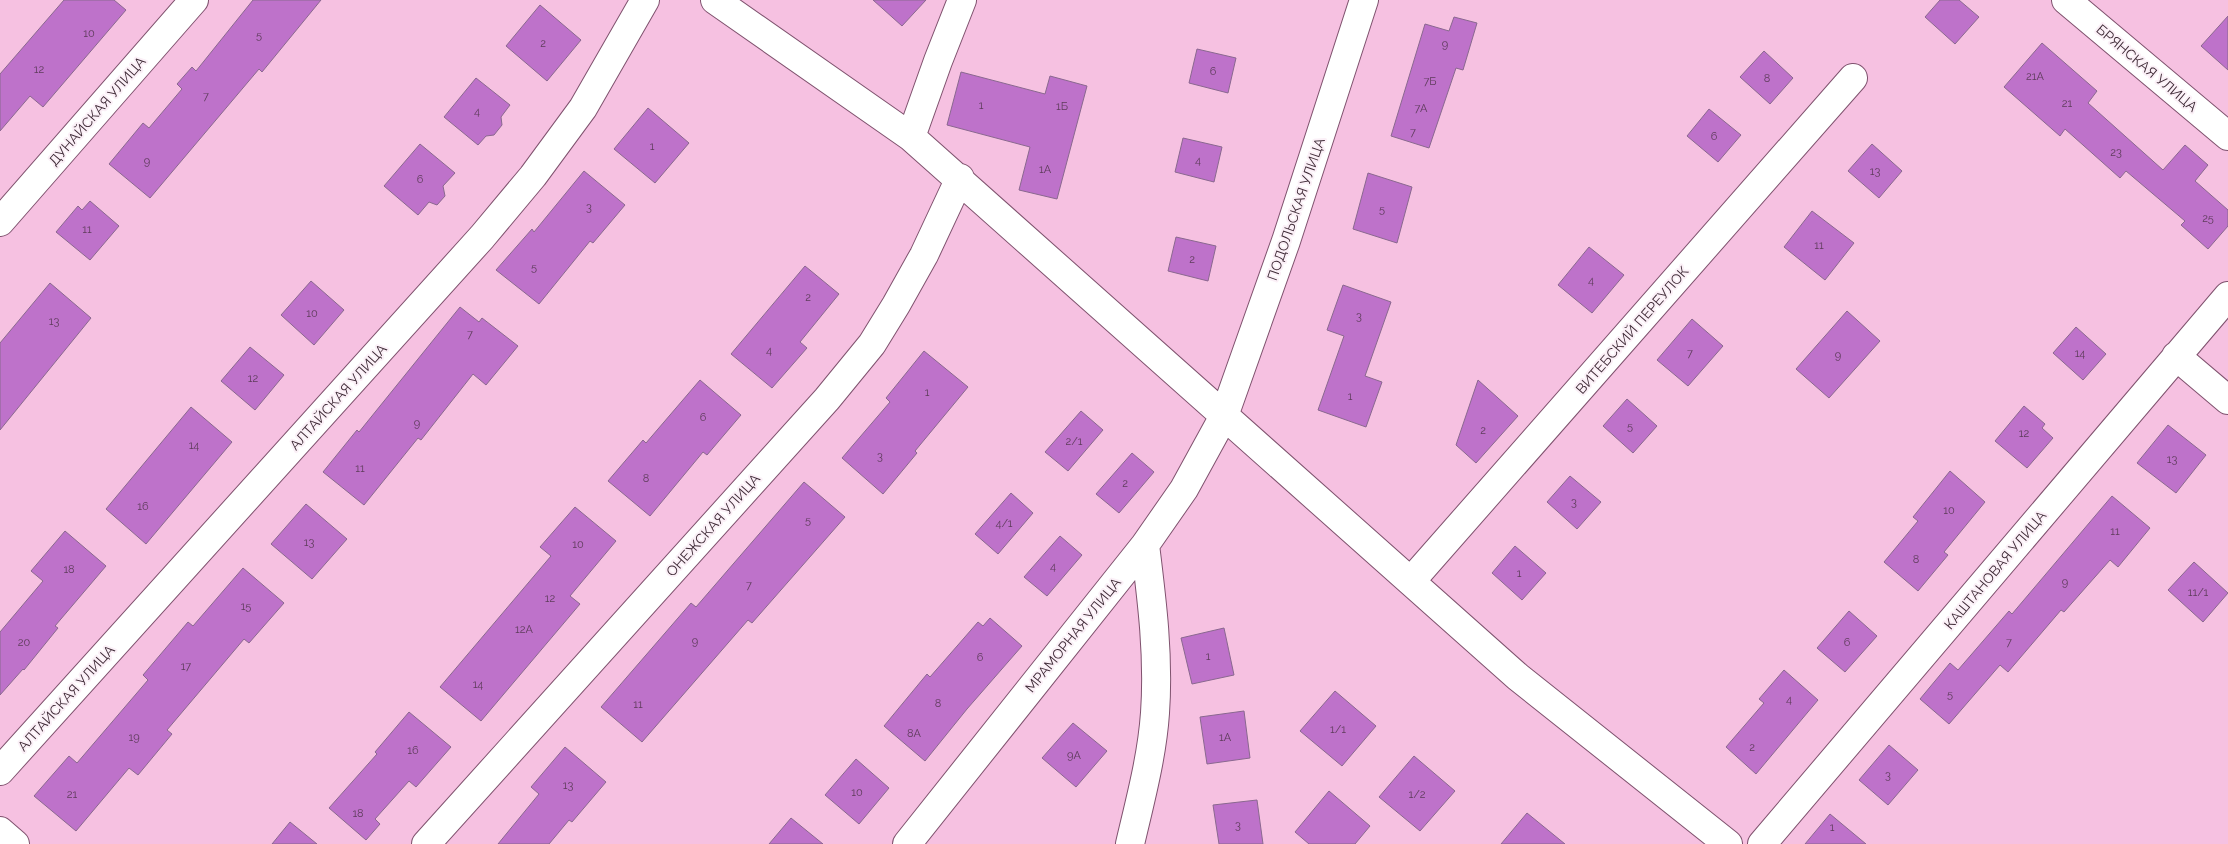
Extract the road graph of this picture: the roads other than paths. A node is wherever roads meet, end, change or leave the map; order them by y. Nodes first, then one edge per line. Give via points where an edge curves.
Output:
1 (194, 0) edge
2 (645, 0) edge
3 (716, 0) edge
4 (962, 0) edge
5 (1364, 0) edge
6 (2066, 0) edge
7 (1853, 78) dead end
8 (2228, 136) edge
9 (911, 137) junction
10 (960, 178) junction
11 (0, 222) edge
12 (2228, 296) edge
13 (2176, 356) junction
14 (2228, 400) edge
15 (1224, 416) junction
16 (1145, 545) junction
17 (1411, 581) junction
18 (0, 771) edge
19 (0, 831) edge
20 (15, 844) edge
21 (426, 844) edge
22 (907, 844) edge
23 (1130, 844) edge
24 (1728, 844) edge
25 (1762, 844) edge

1 - 11 street, ДУНАЙСКАЯ УЛИЦА
2 - 18 street, АЛТАЙСКАЯ УЛИЦА via 583,108 489,229
3 - 9 street
4 - 9 street
5 - 15 street, ПОДОЛЬСКАЯ УЛИЦА via 1289,232
6 - 8 street, БРЯНСКАЯ УЛИЦА
7 - 17 street, ВИТЕБСКИЙ ПЕРЕУЛОК
9 - 10 street
10 - 15 street
10 - 21 street, ОНЕЖСКАЯ УЛИЦА via 924,255 872,344
12 - 13 street, КАШТАНОВАЯ УЛИЦА
13 - 14 street
13 - 25 street, КАШТАНОВАЯ УЛИЦА
15 - 16 street, МРАМОРНАЯ УЛИЦА via 1184,489
15 - 17 street
16 - 22 street, МРАМОРНАЯ УЛИЦА
16 - 23 street via 1156,636 1155,713 1147,769
17 - 24 street via 1518,677
19 - 20 street

